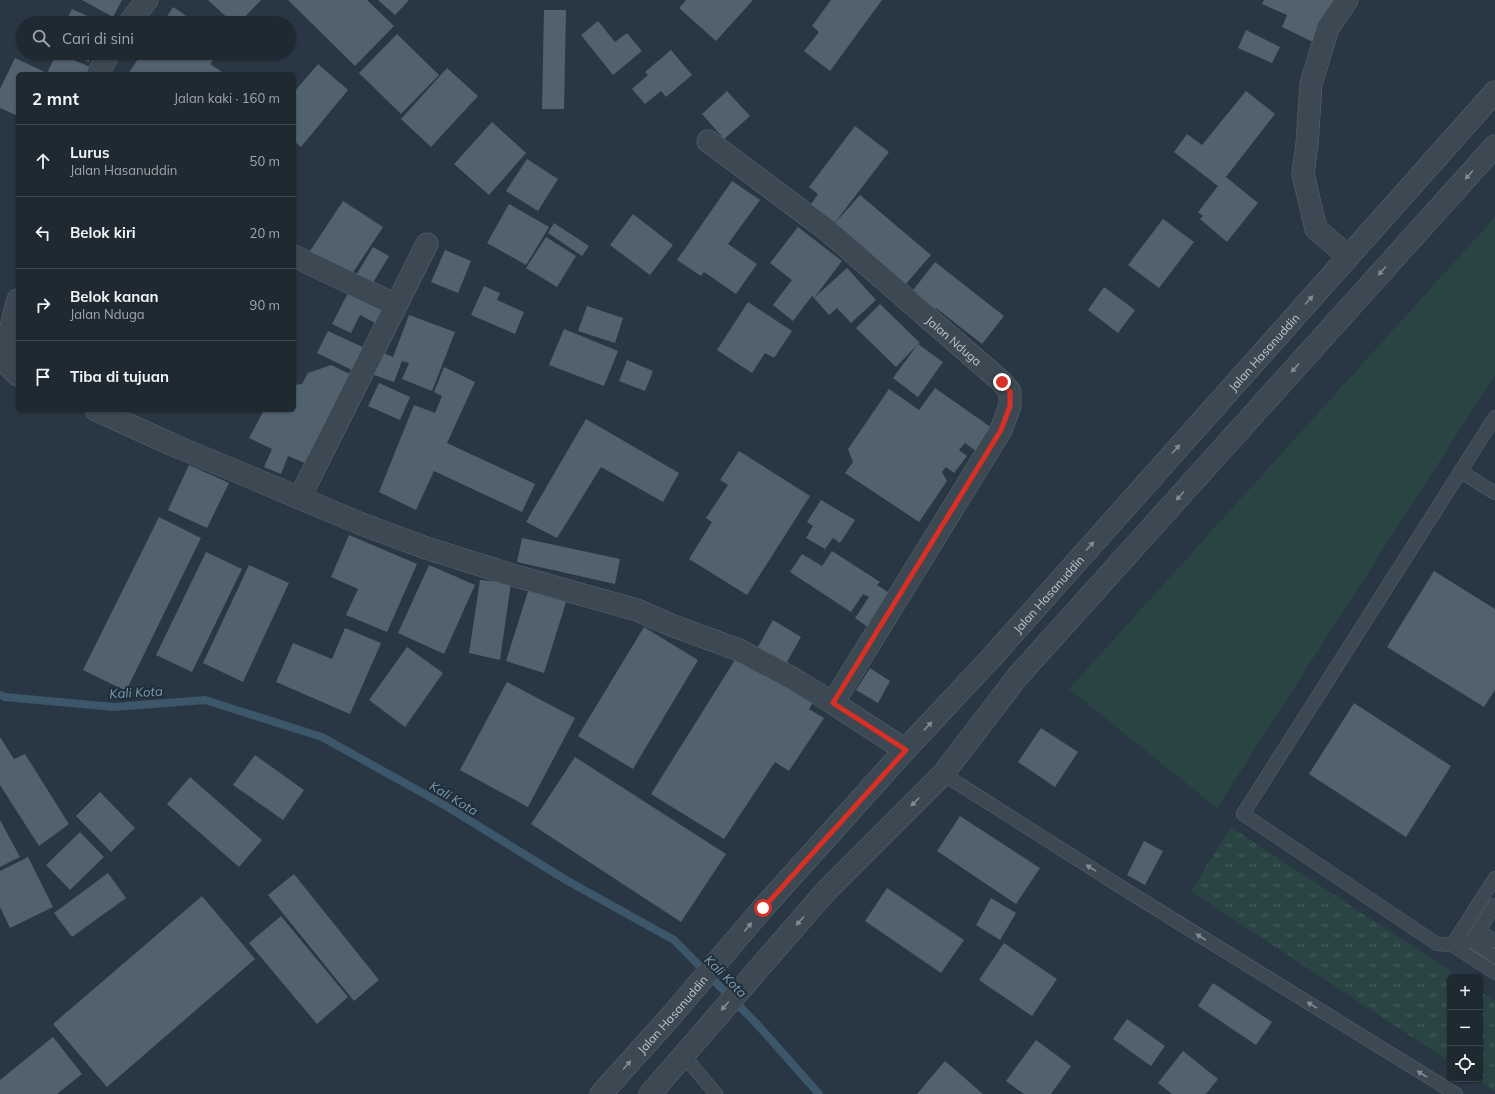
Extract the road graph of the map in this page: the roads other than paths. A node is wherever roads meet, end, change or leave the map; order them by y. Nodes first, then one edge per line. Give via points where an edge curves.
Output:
1 (146, 0) edge
2 (1346, 0) edge
3 (135, 16) edge
4 (105, 60) edge
5 (99, 72) edge
6 (1495, 92) edge
7 (708, 141) dead end
8 (1495, 146) edge
9 (427, 244) dead end
10 (1348, 256) junction
11 (296, 257) edge
12 (396, 305) junction
13 (16, 306) edge
14 (16, 373) edge
15 (100, 412) edge
16 (1495, 417) edge
17 (1460, 471) junction
18 (1495, 493) edge
19 (300, 497) junction
20 (833, 703) junction
21 (906, 750) junction
22 (943, 774) junction
23 (1495, 878) edge
24 (1495, 905) edge
25 (1475, 936) junction
26 (1495, 941) edge
27 (1452, 945) junction
28 (1495, 957) edge
29 (1495, 973) edge
30 (684, 1056) junction
31 (601, 1094) edge
32 (650, 1094) edge
33 (716, 1094) edge
34 (1456, 1094) edge

1 - 3 street
2 - 10 street via 1328,28 1311,84 1303,174 1316,229
4 - 5 street
6 - 10 street, Jalan Hasanuddin
7 - 20 street, Jalan Nduga via 827,230 1002,382 1010,392 1010,406 1001,430
8 -> 22 street via 1018,676
9 - 12 street
21 -> 10 street, Jalan Hasanuddin
11 - 12 street
12 - 19 street
13 - 14 street via 8,345 8,365
15 - 19 street
16 - 17 lane
17 - 18 lane
17 - 27 lane via 1243,814 1437,944
19 - 20 street via 426,548 637,610 740,650
20 - 21 street
31 -> 21 street, Jalan Hasanuddin via 763,908
22 -> 30 street via 826,891
34 -> 22 lane
23 - 27 lane
24 - 25 lane
25 - 26 lane
25 - 27 lane
25 - 28 lane
27 - 29 lane
30 - 32 street
30 - 33 lane

